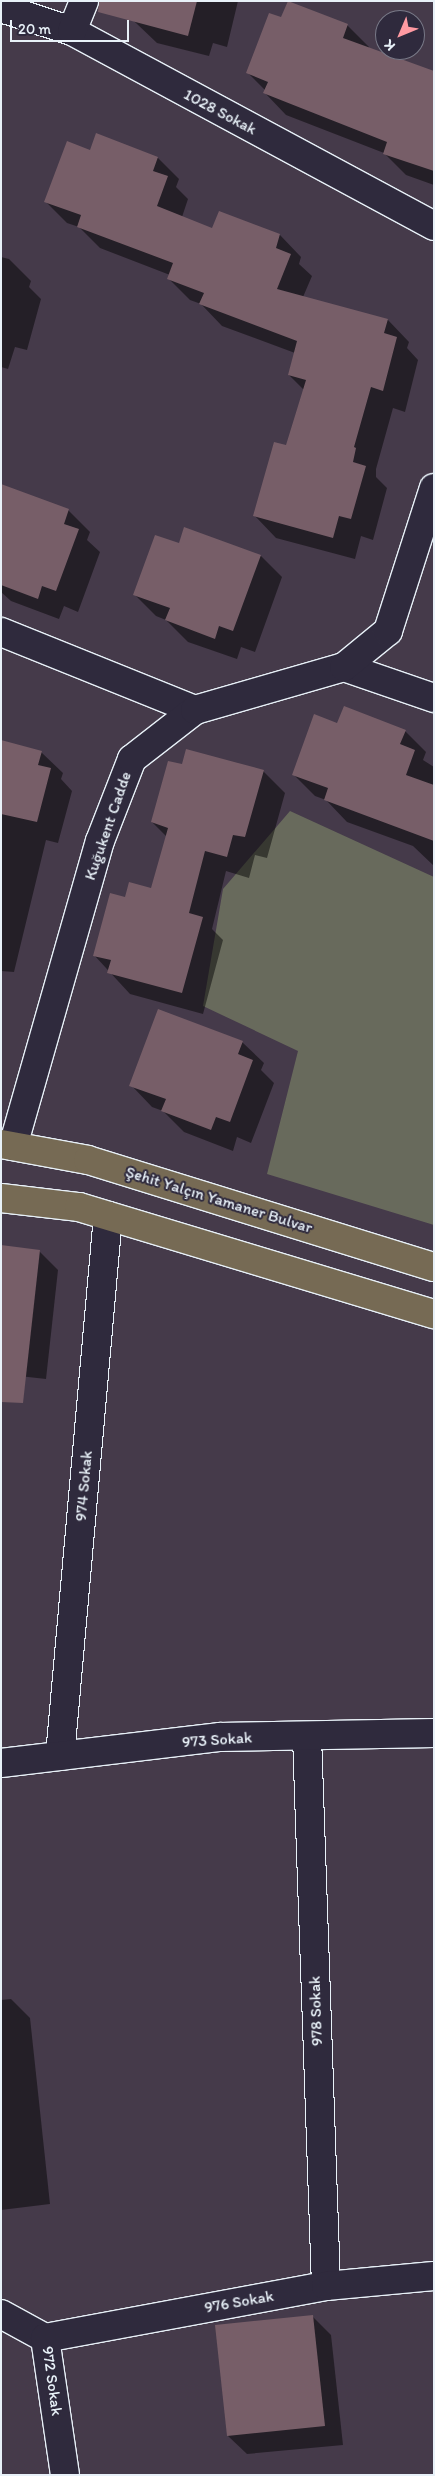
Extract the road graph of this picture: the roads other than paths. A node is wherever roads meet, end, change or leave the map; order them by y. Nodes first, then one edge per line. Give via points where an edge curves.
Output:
1 (84, 1) edge
2 (1, 8) edge
3 (72, 31) junction
4 (434, 226) edge
5 (434, 488) edge
6 (1, 632) edge
7 (344, 667) junction
8 (434, 698) edge
9 (195, 710) junction
10 (7, 1145) edge
11 (1, 1198) edge
12 (108, 1216) junction
13 (434, 1267) edge
14 (434, 1314) edge
15 (434, 1733) edge
16 (307, 1736) junction
17 (60, 1756) junction
18 (1, 1763) edge
19 (434, 2276) edge
20 (326, 2286) junction
21 (1, 2314) edge
22 (45, 2338) junction
23 (65, 2475) edge

1 - 3 street
2 - 3 street, 1028 Sokak
3 - 4 street, 1028 Sokak
5 - 7 street, Kuğukent Cadde via 388,631
6 - 9 street
7 - 8 street
7 - 9 street, Kuğukent Cadde
9 - 10 street, Kuğukent Cadde via 132,759 100,840
10 - 13 highway, Şehit Yalçın Yamaner Bulvar via 88,1160
11 - 12 highway via 80,1207
12 - 14 highway
12 - 17 street, 974 Sokak
15 - 16 street, 973 Sokak
16 - 17 street, 973 Sokak via 220,1738
16 - 20 street, 978 Sokak
17 - 18 street, 973 Sokak
19 - 20 street, 976 Sokak
20 - 22 street, 976 Sokak
21 - 22 street, 972 Sokak
22 - 23 street, 972 Sokak

